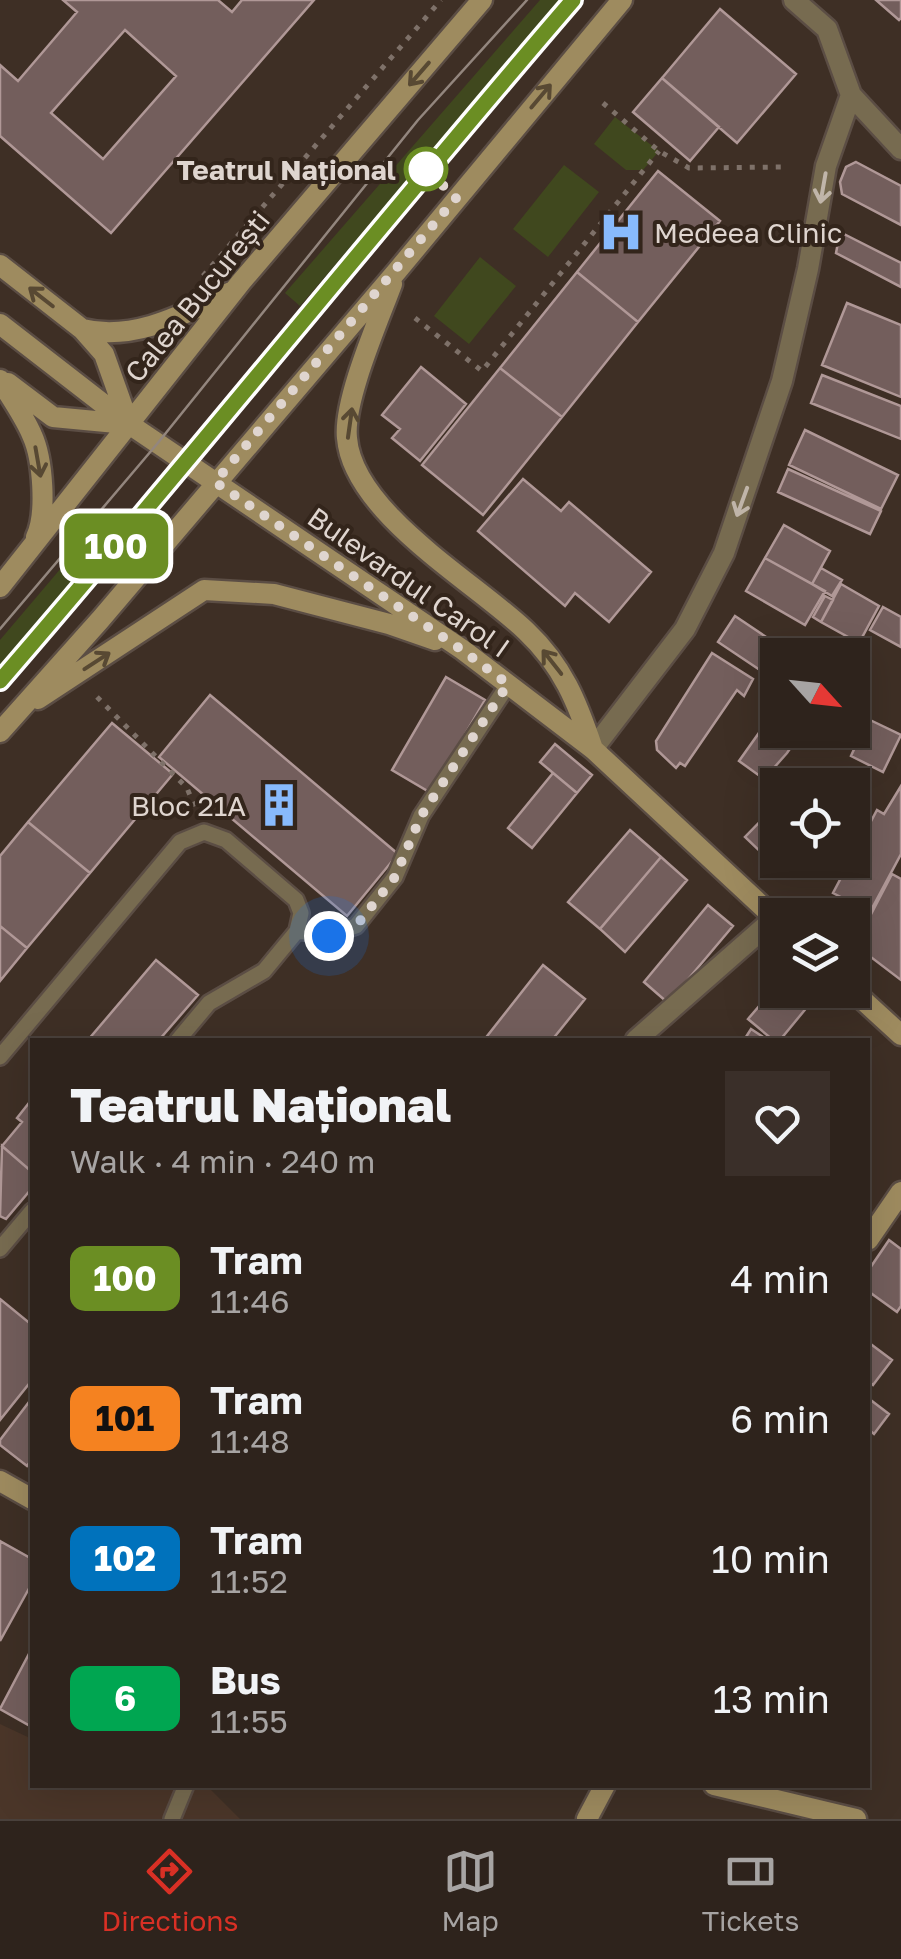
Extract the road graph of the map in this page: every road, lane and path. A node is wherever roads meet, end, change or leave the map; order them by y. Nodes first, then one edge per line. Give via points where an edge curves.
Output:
1 (442, 0) edge
2 (482, 0) edge
3 (622, 0) edge
4 (794, 0) edge
5 (851, 95) junction
6 (603, 103) dead end
7 (901, 149) edge
8 (659, 151) junction
9 (782, 167) dead end
10 (0, 265) edge
11 (397, 270) junction
12 (203, 276) dead end
13 (236, 290) junction
14 (416, 318) dead end
15 (0, 324) edge
16 (82, 329) junction
17 (0, 379) edge
18 (129, 424) junction
19 (215, 482) junction
20 (29, 551) junction
21 (0, 587) edge
22 (462, 650) junction
23 (508, 684) junction
24 (97, 697) dead end
25 (16, 714) junction
26 (0, 732) edge
27 (593, 749) junction
28 (204, 832) junction
29 (760, 904) edge
30 (297, 931) junction
31 (760, 933) edge
32 (870, 1007) edge
33 (901, 1035) edge
34 (180, 1038) edge
35 (638, 1038) edge
36 (0, 1057) edge
37 (901, 1192) edge
38 (30, 1213) edge
39 (870, 1237) edge
40 (0, 1250) edge
41 (0, 1480) edge
42 (30, 1498) edge
43 (185, 1788) edge
44 (604, 1788) edge
45 (727, 1788) edge
46 (172, 1819) edge
47 (587, 1819) edge
48 (856, 1819) edge

1 - 12 path
2 -> 13 main road, Calea București
11 -> 3 main road
4 - 5 street via 827,28
5 - 7 street
5 -> 27 street via 826,166 782,381 724,553 685,629
6 - 8 path
8 - 9 path via 689,168
8 - 14 path via 482,370
16 -> 10 main road
11 - 19 main road
27 -> 11 main road via 574,693 527,632 393,521 356,472 346,437 356,383
13 - 16 main road via 122,334
13 - 18 main road, Calea București
15 - 18 main road
16 - 18 main road via 104,354
17 - 18 main road, Bulevardul Carol I via 52,417
17 -> 20 main road via 34,438 43,488 40,529
18 - 19 main road, Bulevardul Carol I
18 - 20 main road, Calea București
19 - 22 main road, Bulevardul Carol I
19 - 25 main road
20 - 21 main road, Calea București
22 - 23 main road, Bulevardul Carol I
25 -> 22 main road via 204,590 274,594
23 - 27 main road, Bulevardul Carol I
23 - 30 lane via 421,816 395,877 356,926 329,936
24 - 28 path via 187,788
25 - 26 main road
27 - 29 main road, Bulevardul Carol I
28 - 30 lane via 226,840 296,900
28 - 36 lane via 180,842
30 - 34 lane via 264,971 210,1003
31 - 35 street
32 - 33 main road
37 - 39 main road
38 - 40 lane
41 - 42 main road
43 - 46 lane
44 - 47 main road
45 - 48 main road

